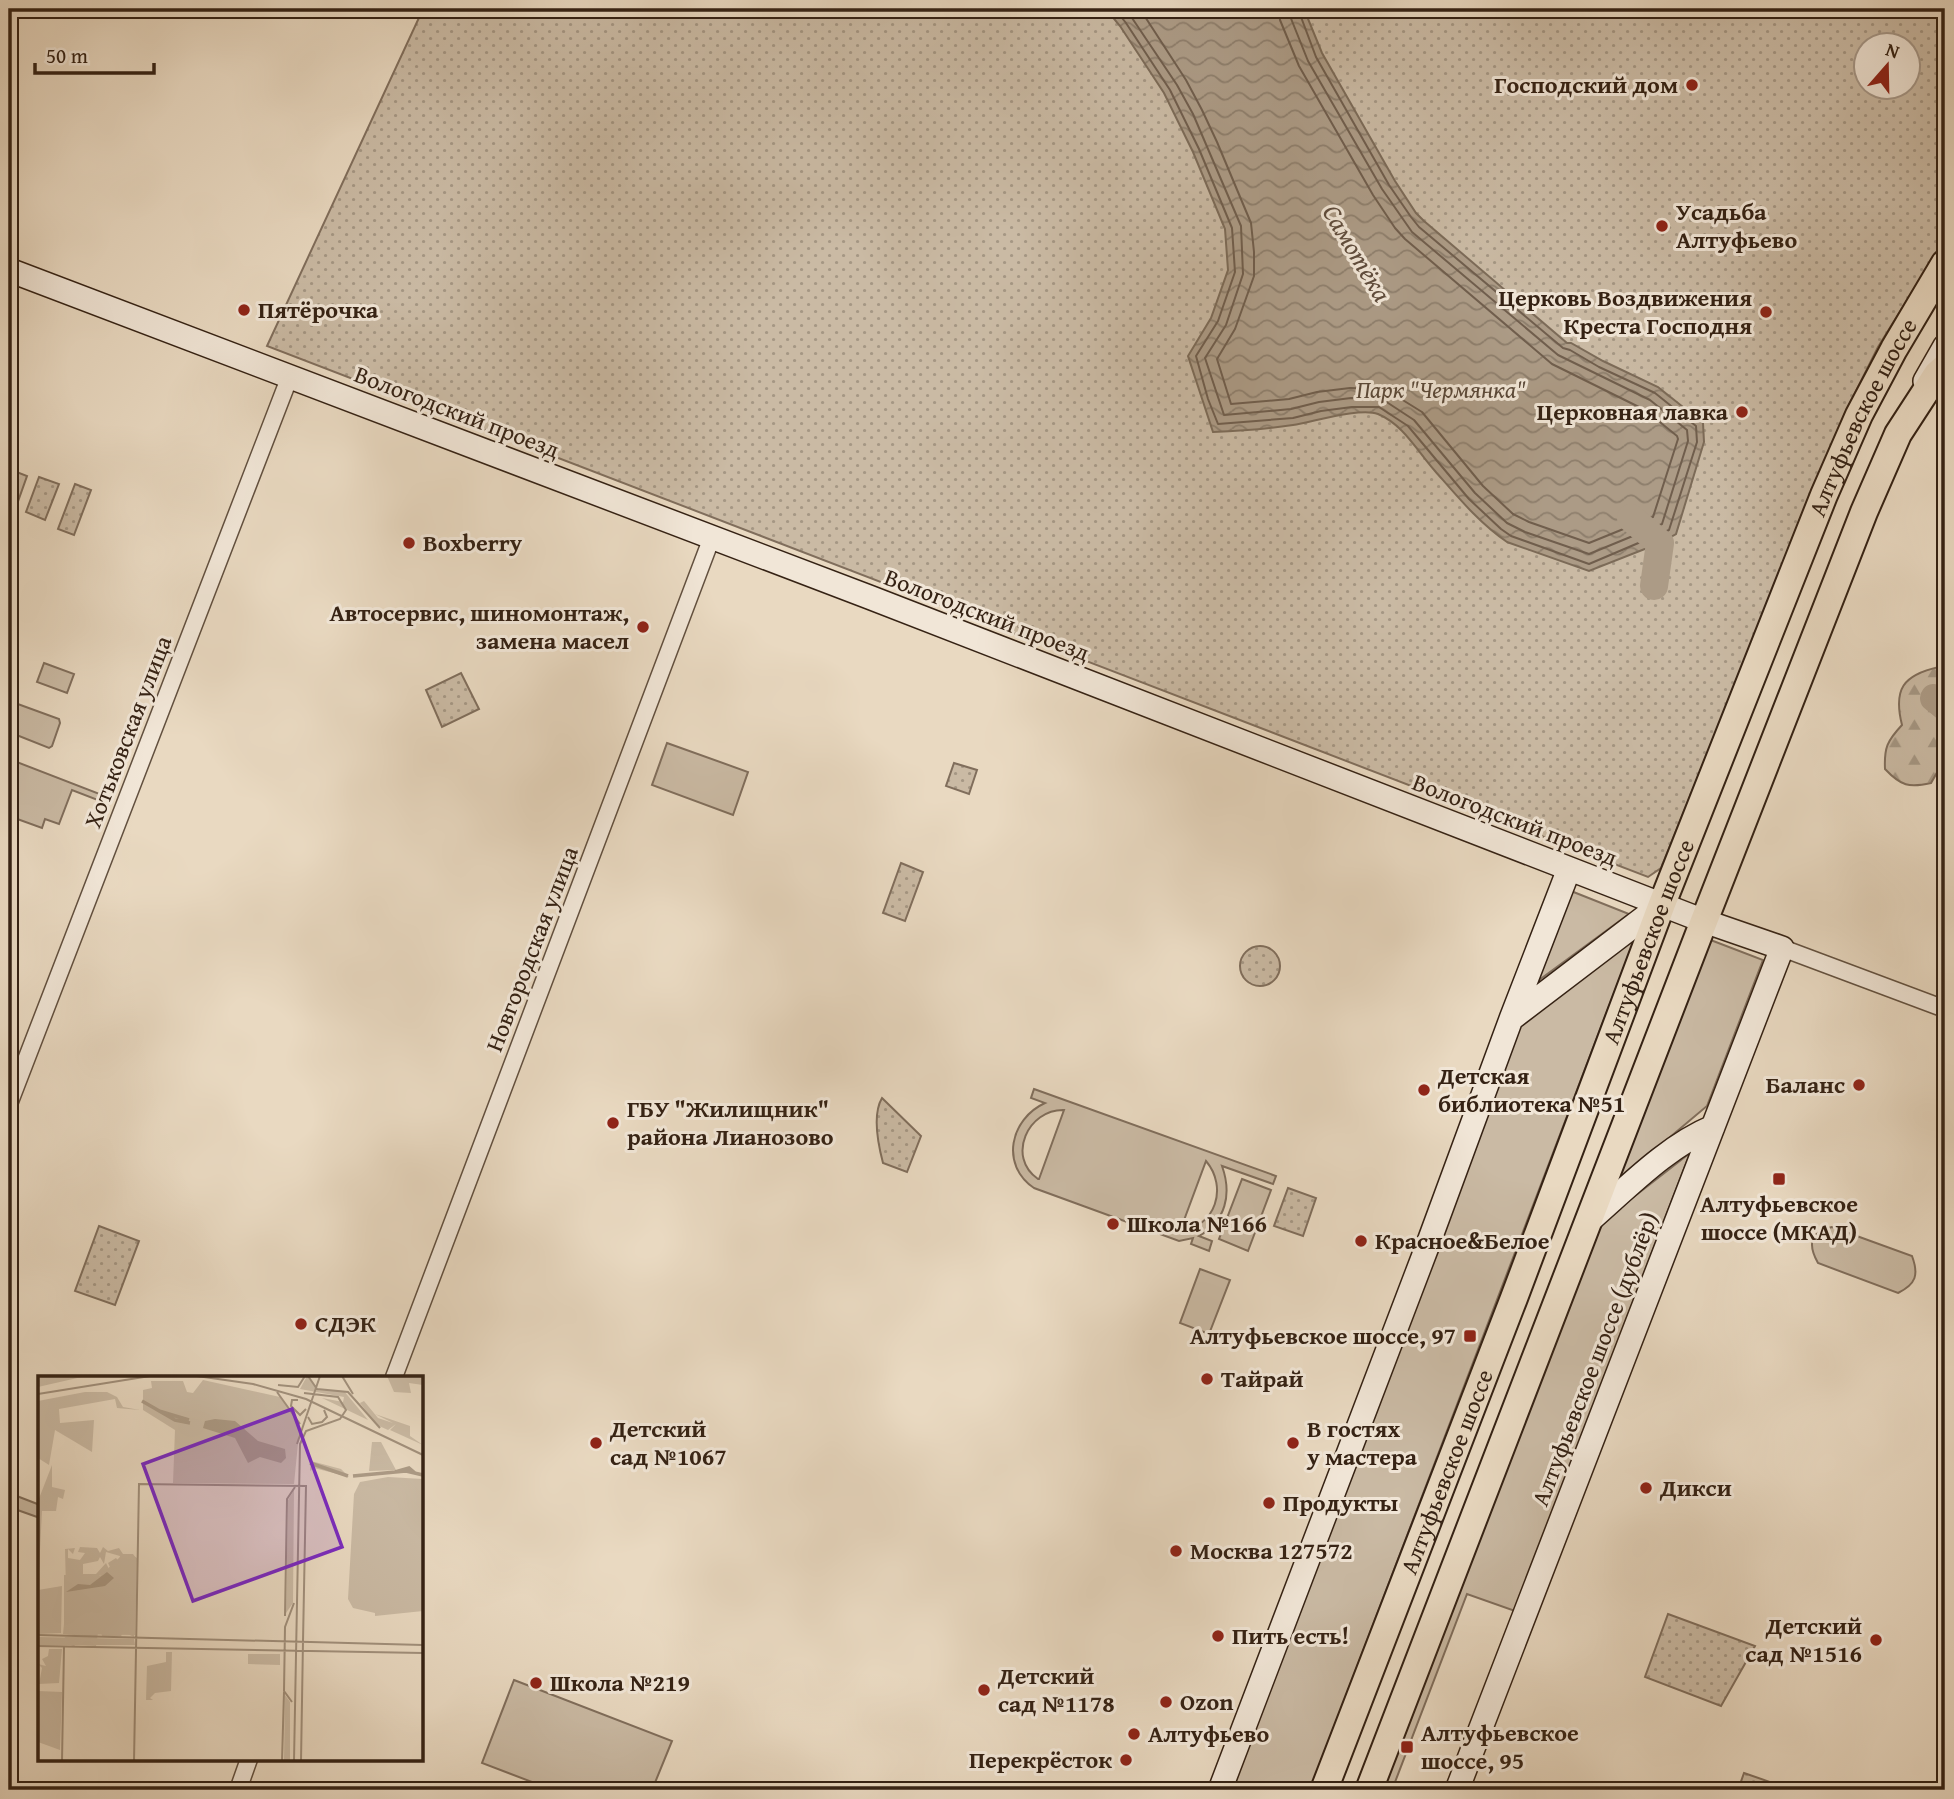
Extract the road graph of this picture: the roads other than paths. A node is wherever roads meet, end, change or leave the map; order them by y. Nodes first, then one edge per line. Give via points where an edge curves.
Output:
1 (1945, 263) edge
2 (9, 270) edge
3 (1945, 346) edge
4 (1945, 367) edge
5 (290, 376) junction
6 (1898, 434) junction
7 (712, 537) junction
8 (1569, 869) junction
9 (1662, 904) junction
10 (1704, 920) junction
11 (1782, 948) junction
12 (1945, 1009) edge
13 (1511, 1020) junction
14 (9, 1104) edge
15 (1713, 1127) junction
16 (1589, 1221) junction
17 (394, 1376) edge
18 (250, 1760) edge
19 (237, 1790) edge
20 (1220, 1790) edge
21 (1324, 1790) edge
22 (1369, 1790) edge
23 (1457, 1790) edge

1 - 9 main road, Алтуфьевское шоссе via 1849,438
2 - 5 street, Вологодский проезд
3 - 6 street, Алтуфьевское шоссе
4 - 6 main road
5 - 7 street, Вологодский проезд
5 - 14 street, Хотьковская улица
6 - 10 main road, Алтуфьевское шоссе
7 - 8 street, Вологодский проезд
7 - 17 street, Новгородская улица
8 - 9 street, Вологодский проезд
8 - 13 street
9 - 10 street, Вологодский проезд
9 - 13 street
9 - 21 main road, Алтуфьевское шоссе
10 - 11 street, Вологодский проезд
10 - 16 main road, Алтуфьевское шоссе
11 - 12 street, Вологодский проезд
11 - 15 street, Алтуфьевское шоссе (дублёр)
13 - 20 street
15 - 16 street via 1677,1146
15 - 23 street, Алтуфьевское шоссе (дублёр)
16 - 22 main road, Алтуфьевское шоссе
18 - 19 street

